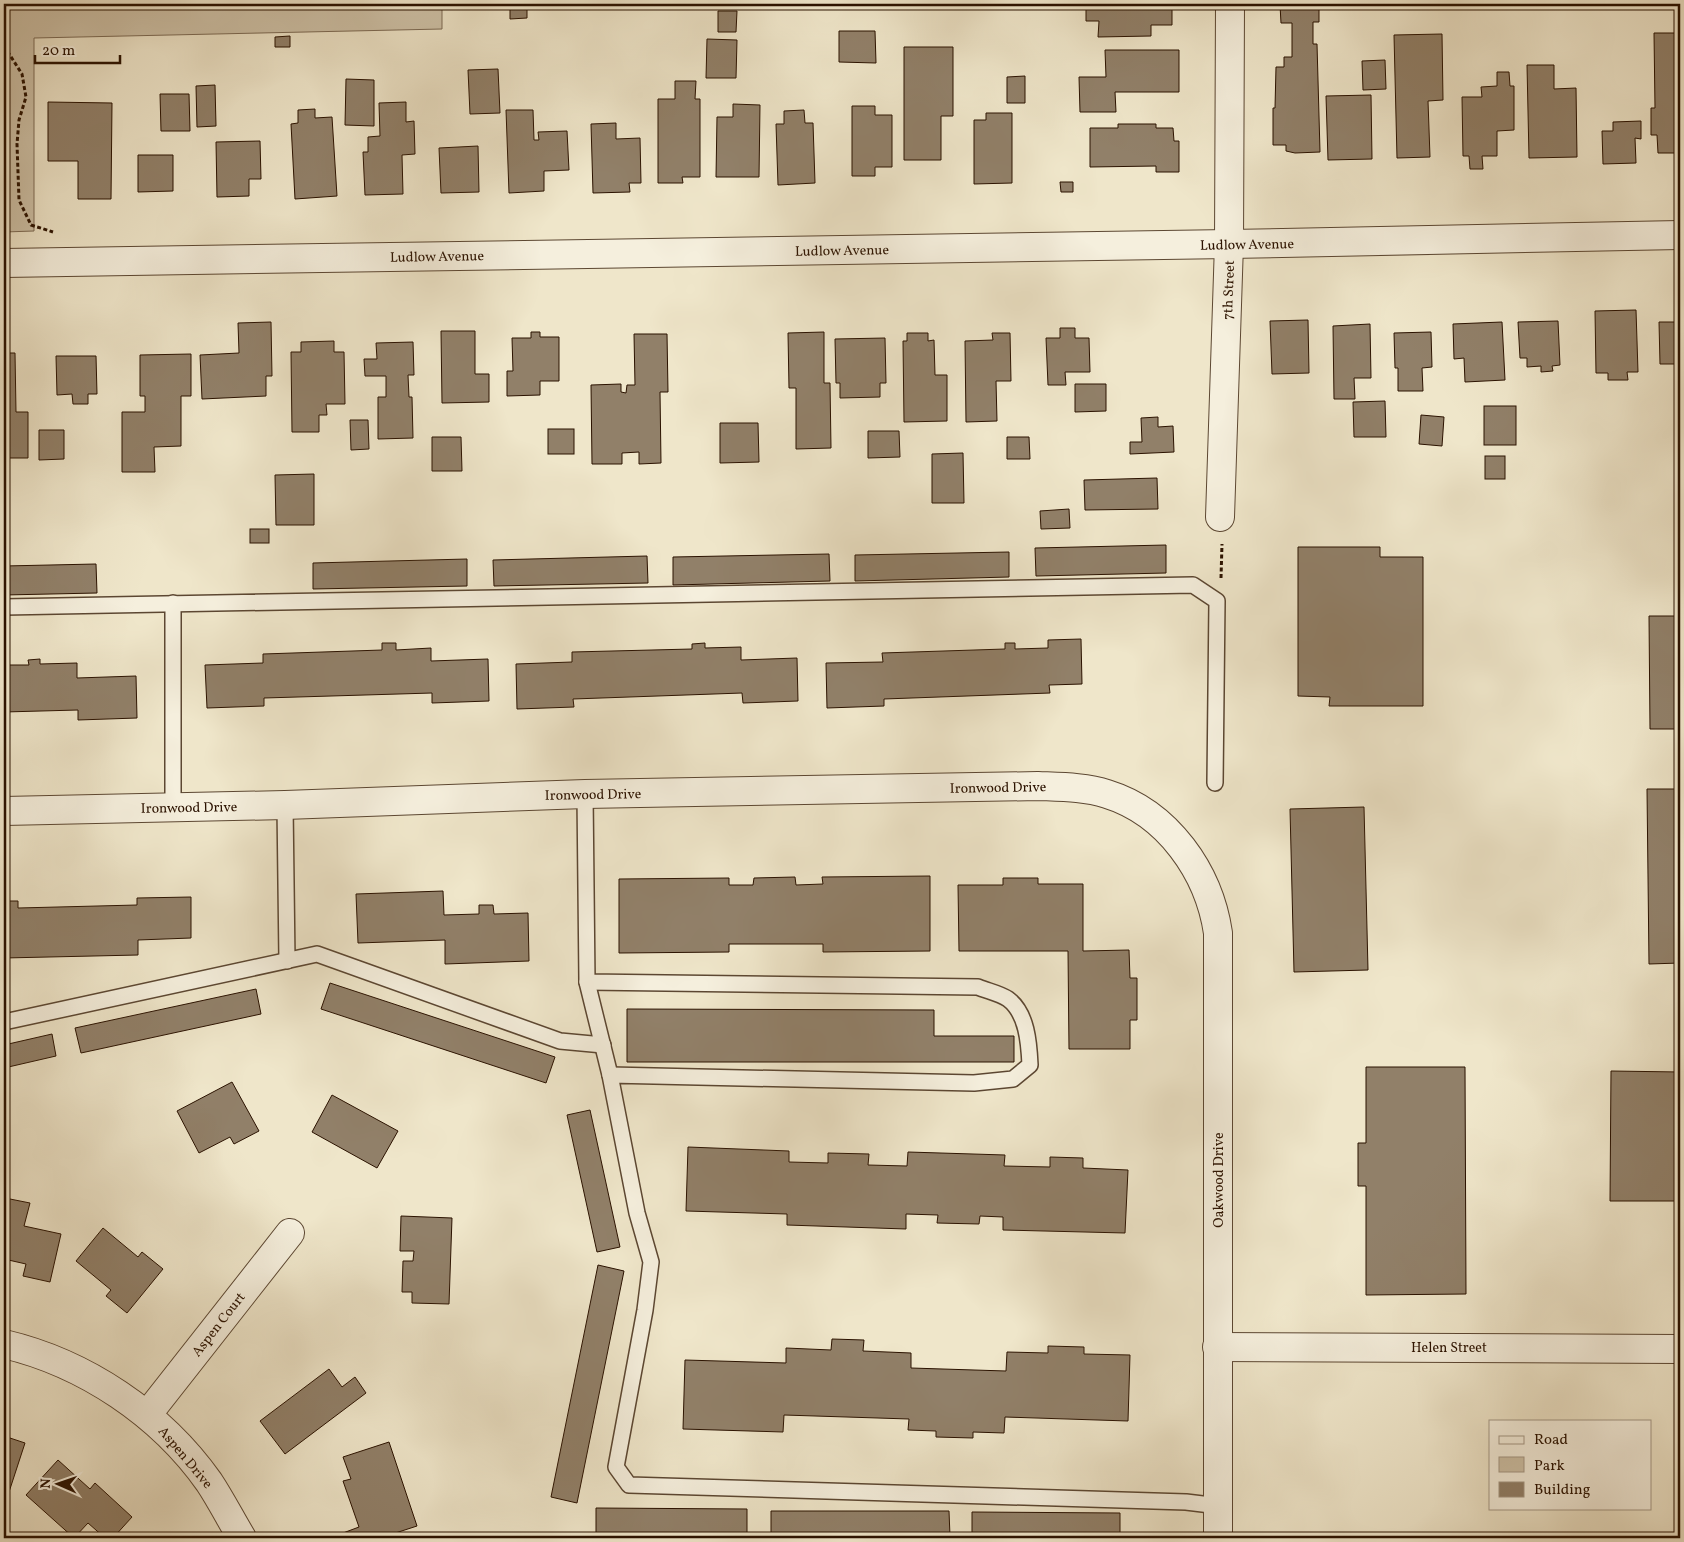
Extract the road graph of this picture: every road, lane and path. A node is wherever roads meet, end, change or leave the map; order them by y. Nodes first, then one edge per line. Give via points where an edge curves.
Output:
1 (1230, 4) edge
2 (4, 46) edge
3 (59, 232) dead end
4 (1680, 235) edge
5 (1229, 244) junction
6 (4, 263) edge
7 (1220, 517) joint
8 (1217, 600) junction
9 (173, 603) junction
10 (4, 607) edge
11 (1215, 783) dead end
12 (586, 794) junction
13 (285, 805) junction
14 (173, 807) junction
15 (4, 811) edge
16 (1170, 834) joint
17 (287, 961) junction
18 (587, 982) junction
19 (4, 1022) edge
20 (603, 1045) junction
21 (610, 1076) junction
22 (290, 1232) dead end
23 (4, 1344) edge
24 (1217, 1346) junction
25 (1680, 1349) edge
26 (146, 1415) junction
27 (1218, 1506) junction
28 (242, 1538) edge
29 (1218, 1538) edge

1 - 5 street, 7th Street
2 - 3 path via 22,74 26,98 19,120 17,144 19,200 31,224
4 - 5 street, Ludlow Avenue
5 - 6 street, Ludlow Avenue
5 - 7 street, 7th Street
7 - 8 path via 1223,569
8 - 9 lane via 1193,585
8 - 11 lane
9 - 10 lane
9 - 14 lane
12 - 13 street, Ironwood Drive
12 - 16 street, Ironwood Drive via 1073,787 1107,794 1133,805 1154,818
12 - 18 lane
13 - 14 street, Ironwood Drive
13 - 17 lane
14 - 15 street, Ironwood Drive
16 - 24 street, Oakwood Drive via 1206,885 1218,933
17 - 19 lane
17 - 20 lane via 317,954 560,1041
18 - 20 lane
18 - 21 lane via 978,987 1008,999 1022,1016 1030,1065 1013,1079 974,1083
20 - 21 lane
21 - 27 lane via 637,1213 651,1262 616,1467 629,1485 1176,1502
22 - 26 street, Aspen Court
23 - 26 street, Aspen Drive via 75,1369 117,1392
24 - 25 street, Helen Street
24 - 27 street, Oakwood Drive
26 - 28 street, Aspen Drive via 165,1430 209,1482
27 - 29 street, Oakwood Drive

